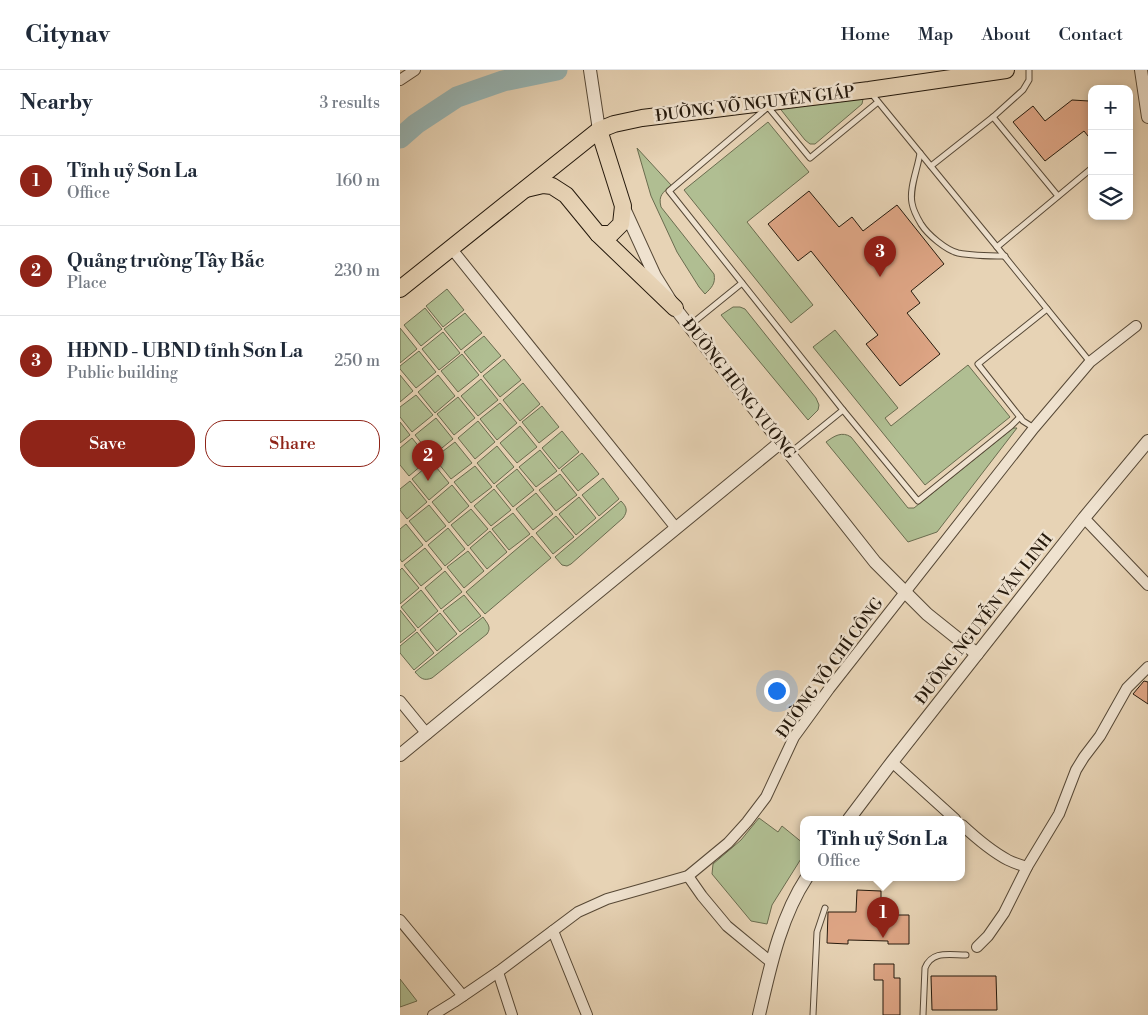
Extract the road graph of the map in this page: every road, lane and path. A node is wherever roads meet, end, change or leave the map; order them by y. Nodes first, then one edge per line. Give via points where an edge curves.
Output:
1 (415, 70) edge
2 (590, 70) edge
3 (1006, 70) edge
4 (1029, 70) edge
5 (1142, 70) edge
6 (400, 80) edge
7 (874, 96) junction
8 (768, 105) junction
9 (993, 117) junction
10 (1148, 117) edge
11 (599, 130) junction
12 (920, 153) junction
13 (931, 166) junction
14 (1088, 171) edge
15 (524, 190) junction
16 (1058, 196) junction
17 (623, 206) junction
18 (598, 234) junction
19 (997, 247) junction
20 (451, 248) junction
21 (1005, 256) junction
22 (742, 283) junction
23 (400, 289) edge
24 (675, 308) junction
25 (1047, 309) junction
26 (689, 326) junction
27 (1136, 326) dead end
28 (1090, 362) junction
29 (843, 410) junction
30 (1020, 417) junction
31 (1034, 428) junction
32 (1148, 441) edge
33 (781, 442) junction
34 (790, 453) junction
35 (1084, 518) junction
36 (676, 528) junction
37 (1148, 585) edge
38 (905, 592) junction
39 (977, 654) junction
40 (1148, 667) edge
41 (400, 701) edge
42 (427, 734) junction
43 (400, 756) edge
44 (892, 762) junction
45 (851, 816) edge
46 (952, 816) edge
47 (965, 828) edge
48 (1027, 867) junction
49 (688, 876) junction
50 (805, 881) edge
51 (825, 908) dead end
52 (400, 920) edge
53 (553, 931) junction
54 (977, 947) dead end
55 (966, 955) dead end
56 (772, 963) junction
57 (498, 972) junction
58 (463, 996) junction
59 (433, 1015) edge
60 (512, 1015) edge
61 (587, 1015) edge
62 (759, 1015) edge
63 (813, 1015) edge
64 (923, 1015) edge

1 - 6 street
2 - 11 street, ĐƯỜNG HÙNG VƯƠNG
3 - 7 main road, ĐƯỜNG VÕ NGUYÊN GIÁP
4 - 9 lane via 1029,80 1023,90
5 - 10 street
7 - 8 main road, ĐƯỜNG VÕ NGUYÊN GIÁP
7 - 8 lane via 810,158
7 - 12 lane
8 - 11 main road, ĐƯỜNG VÕ NGUYÊN GIÁP via 642,118
8 - 22 lane via 669,191
9 - 13 lane
9 - 16 lane
11 - 15 main road, ĐƯỜNG VÕ NGUYÊN GIÁP
11 - 17 main road, ĐƯỜNG HÙNG VƯƠNG
12 - 13 lane
12 - 21 lane via 912,202 921,224 938,243 956,253
13 - 19 lane
14 - 16 lane
15 - 18 main road, ĐƯỜNG VÕ NGUYÊN GIÁP via 552,186 566,195
15 - 20 main road, ĐƯỜNG VÕ NGUYÊN GIÁP
16 - 19 lane
17 - 18 main road via 621,224 611,234
17 - 24 street, ĐƯỜNG HÙNG VƯƠNG via 655,276
18 - 24 main road, ĐƯỜNG VÕ NGUYÊN GIÁP
19 - 21 lane
20 - 23 main road, ĐƯỜNG VÕ NGUYÊN GIÁP
20 - 36 street
21 - 25 lane
22 - 26 lane
22 - 29 lane
24 - 26 street, ĐƯỜNG HÙNG VƯƠNG
25 - 28 lane
25 - 30 lane via 978,364
26 - 33 street, ĐƯỜNG HÙNG VƯƠNG
27 - 28 street, ĐƯỜNG VÕ CHÍ CÔNG
28 - 31 street, ĐƯỜNG VÕ CHÍ CÔNG
29 - 30 lane via 918,501
29 - 34 lane
30 - 31 lane
31 - 38 street, ĐƯỜNG VÕ CHÍ CÔNG
32 - 35 street, ĐƯỜNG NGUYỄN VĂN LINH
33 - 34 street, ĐƯỜNG HÙNG VƯƠNG
33 - 36 street
34 - 38 street, ĐƯỜNG HÙNG VƯƠNG via 875,562
35 - 37 street
35 - 39 street, ĐƯỜNG NGUYỄN VĂN LINH
36 - 42 street
38 - 39 street, ĐƯỜNG HÙNG VƯƠNG
38 - 49 street, ĐƯỜNG VÕ CHÍ CÔNG via 794,737 766,797 747,822 728,843
39 - 44 street, ĐƯỜNG NGUYỄN VĂN LINH
40 - 48 street via 1127,688 1076,770 1059,814
41 - 42 street
42 - 43 street
44 - 45 street, ĐƯỜNG NGUYỄN VĂN LINH
44 - 46 street
47 - 48 street via 1001,856
48 - 54 street via 1004,913
49 - 53 street, ĐƯỜNG VÕ CHÍ CÔNG via 607,899 578,912
49 - 56 street via 727,926
50 - 56 street via 791,906
51 - 63 lane via 817,932
52 - 58 street
53 - 57 street, ĐƯỜNG VÕ CHÍ CÔNG
53 - 61 street
55 - 64 lane via 937,955 927,962
56 - 62 street
57 - 58 street, ĐƯỜNG VÕ CHÍ CÔNG
57 - 60 street
58 - 59 street, ĐƯỜNG VÕ CHÍ CÔNG

